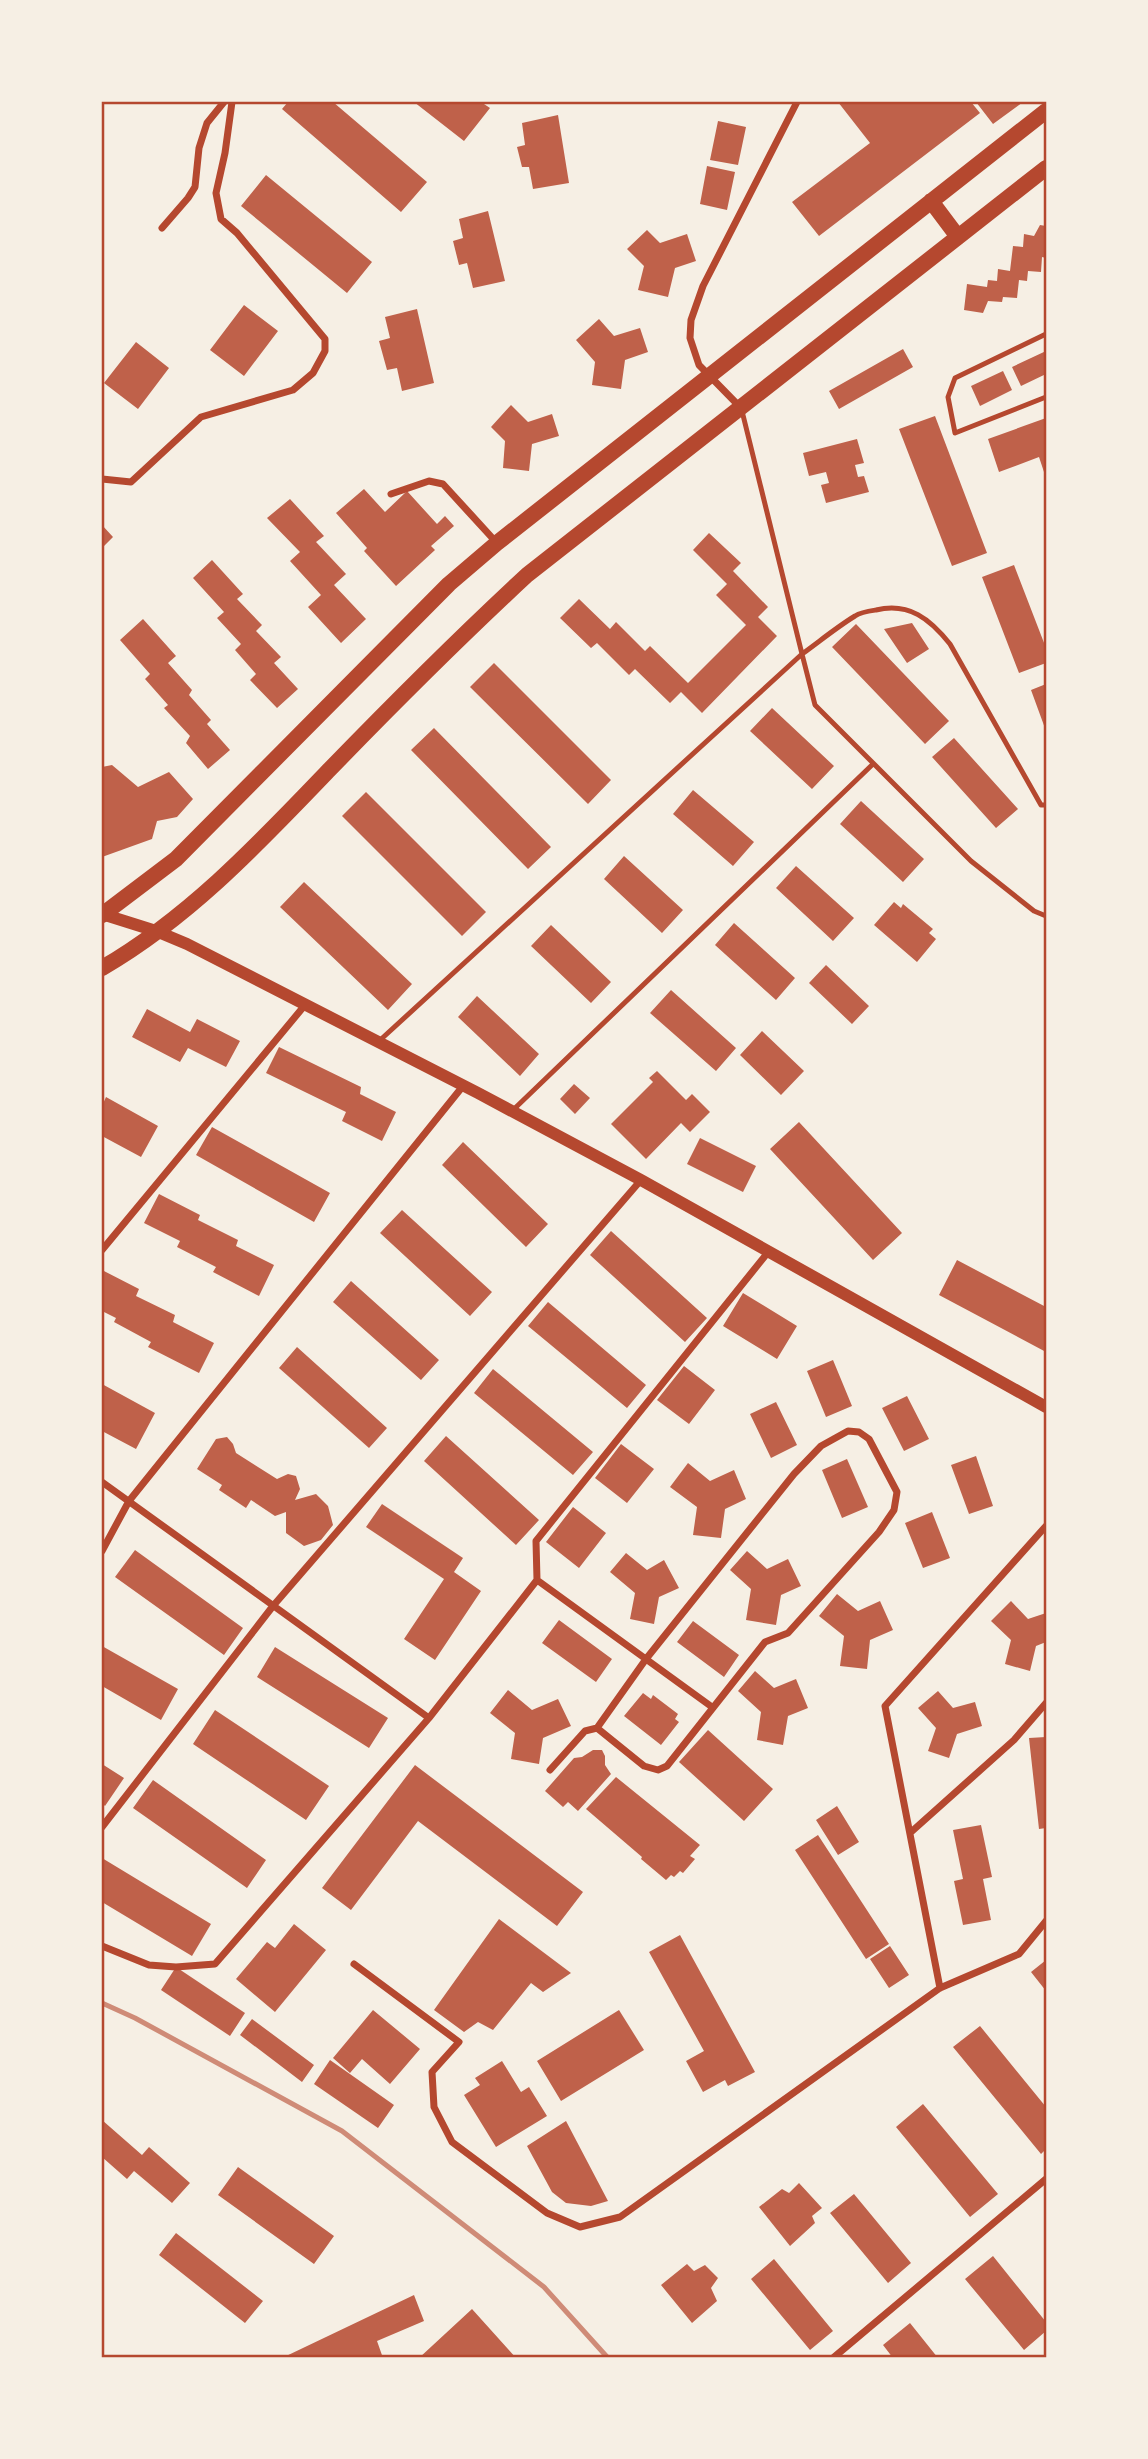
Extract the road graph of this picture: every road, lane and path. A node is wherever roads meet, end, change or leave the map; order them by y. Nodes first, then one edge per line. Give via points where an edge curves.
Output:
1 (224, 102) edge
2 (232, 102) edge
3 (797, 102) edge
4 (1046, 111) edge
5 (1046, 168) edge
6 (931, 201) junction
7 (162, 228) dead end
8 (958, 237) junction
9 (1046, 334) edge
10 (709, 376) junction
11 (1046, 397) edge
12 (741, 408) junction
13 (102, 479) edge
14 (391, 494) dead end
15 (496, 543) junction
16 (802, 654) junction
17 (873, 764) junction
18 (1046, 805) edge
19 (102, 914) edge
20 (1046, 916) edge
21 (156, 931) junction
22 (102, 968) edge
23 (305, 1004) junction
24 (379, 1042) junction
25 (463, 1086) junction
26 (512, 1111) junction
27 (641, 1180) junction
28 (102, 1250) edge
29 (768, 1251) junction
30 (1046, 1407) edge
31 (102, 1482) edge
32 (129, 1501) junction
33 (1046, 1526) edge
34 (102, 1551) edge
35 (537, 1580) junction
36 (273, 1606) junction
37 (646, 1659) junction
38 (1046, 1703) edge
39 (712, 1707) junction
40 (429, 1718) junction
41 (597, 1728) junction
42 (550, 1770) dead end
43 (102, 1827) edge
44 (910, 1833) junction
45 (1046, 1921) edge
46 (102, 1946) edge
47 (354, 1964) dead end
48 (940, 1988) junction
49 (1046, 2179) edge
50 (833, 2357) edge

1 - 7 street via 207,123 195,187
2 - 13 street via 216,193 221,219 325,339 325,351 313,373 293,390 201,417 131,482
3 - 10 street via 703,286 691,320 694,354
4 - 6 main road
5 - 8 main road
6 - 8 main road
6 - 10 main road
8 - 12 main road
9 - 11 lane via 955,378 948,397 955,433
10 - 12 street
10 - 15 main road
12 - 16 lane
12 - 21 main road via 527,575 253,848
14 - 15 street via 429,481 443,484
15 - 19 main road via 449,584 176,859
16 - 17 lane via 815,705
16 - 18 lane via 858,614 881,608 919,614 950,644 1041,805
16 - 24 lane
17 - 20 lane via 971,861
17 - 26 lane
19 - 21 street
21 - 22 main road
21 - 23 street
23 - 24 street
23 - 28 street
24 - 25 street
25 - 26 street
25 - 32 street
26 - 27 street
27 - 29 street
27 - 36 street
29 - 30 street
29 - 35 street via 536,1541
31 - 32 street
32 - 34 street
32 - 36 street
33 - 44 street via 885,1706
35 - 37 street
35 - 40 street
36 - 40 street
36 - 43 street
37 - 39 street
37 - 39 street via 821,1446 848,1431 869,1439 897,1492 894,1510 788,1633 765,1642
37 - 41 street
38 - 44 street via 1014,1740
39 - 41 street via 667,1766 657,1770 644,1766
40 - 46 street via 215,1964 149,1965
41 - 42 street via 585,1731
44 - 48 street
45 - 48 street via 1019,1954
47 - 48 street via 459,2042 432,2072 434,2107 452,2142 547,2213 580,2227 620,2217
49 - 50 street

